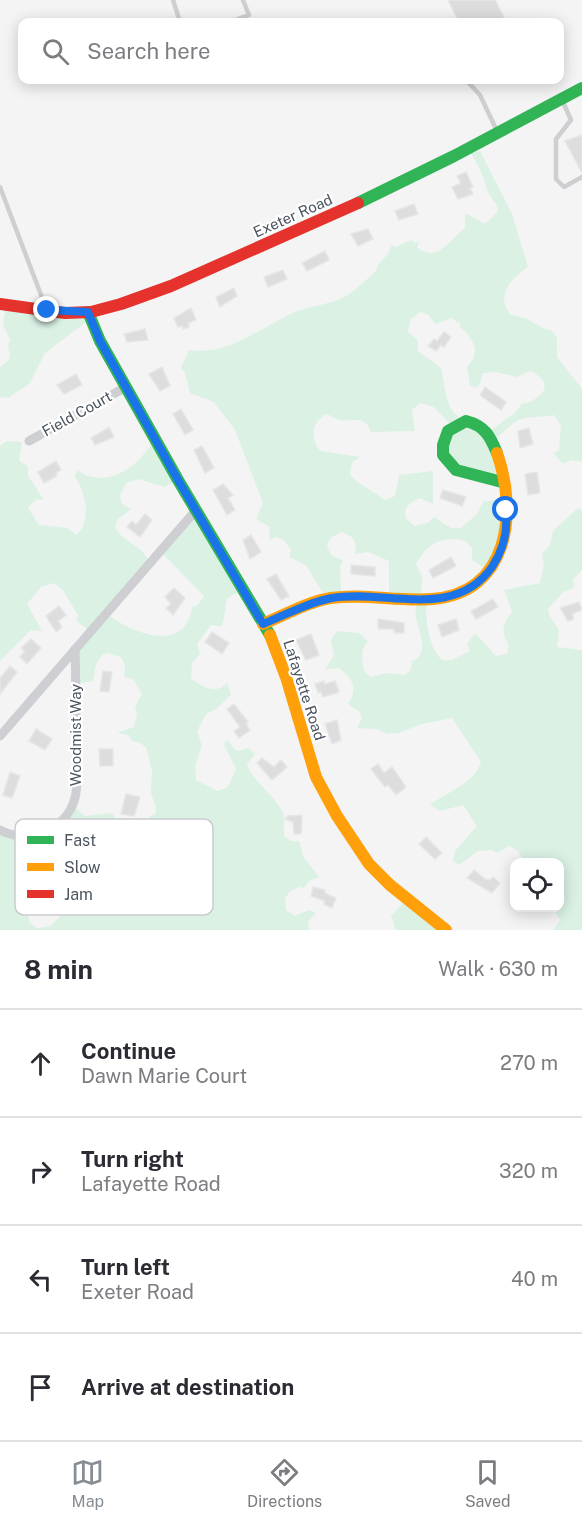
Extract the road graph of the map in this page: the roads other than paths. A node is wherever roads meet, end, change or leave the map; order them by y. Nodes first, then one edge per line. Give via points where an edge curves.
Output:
1 (173, 0) edge
2 (243, 0) edge
3 (179, 18) edge
4 (240, 18) edge
5 (470, 84) edge
6 (582, 88) edge
7 (562, 99) junction
8 (498, 133) junction
9 (582, 177) edge
10 (0, 187) edge
11 (0, 304) edge
12 (47, 310) junction
13 (88, 312) junction
14 (126, 387) junction
15 (29, 441) dead end
16 (502, 482) junction
17 (195, 510) junction
18 (263, 624) junction
19 (75, 649) junction
20 (0, 736) edge
21 (62, 819) edge
22 (0, 830) edge
23 (15, 835) edge
24 (446, 930) edge

1 - 3 lane
2 - 4 lane via 249,15
5 - 8 lane via 480,95
6 - 7 street, Exeter Road
7 - 8 street, Exeter Road
7 - 9 lane via 572,120 556,139 556,179 564,186
8 - 13 street, Exeter Road via 289,235 145,294
10 - 12 lane
11 - 12 street, Exeter Road
12 - 13 street, Exeter Road
13 - 14 street, Lafayette Road
14 - 15 street, Field Court
14 - 17 street, Lafayette Road
16 - 16 street via 495,445 487,430 472,422 454,425 442,448 448,465 462,473
16 - 18 street via 507,519 502,547 489,571 467,589 432,599 331,598
17 - 18 street, Lafayette Road
17 - 19 street, Woodmist Way
18 - 24 street, Lafayette Road via 279,657 316,777 342,824 369,864
19 - 20 street, Woodmist Way
19 - 21 street, Woodmist Way via 76,783 71,808
22 - 23 street, Woodmist Way

